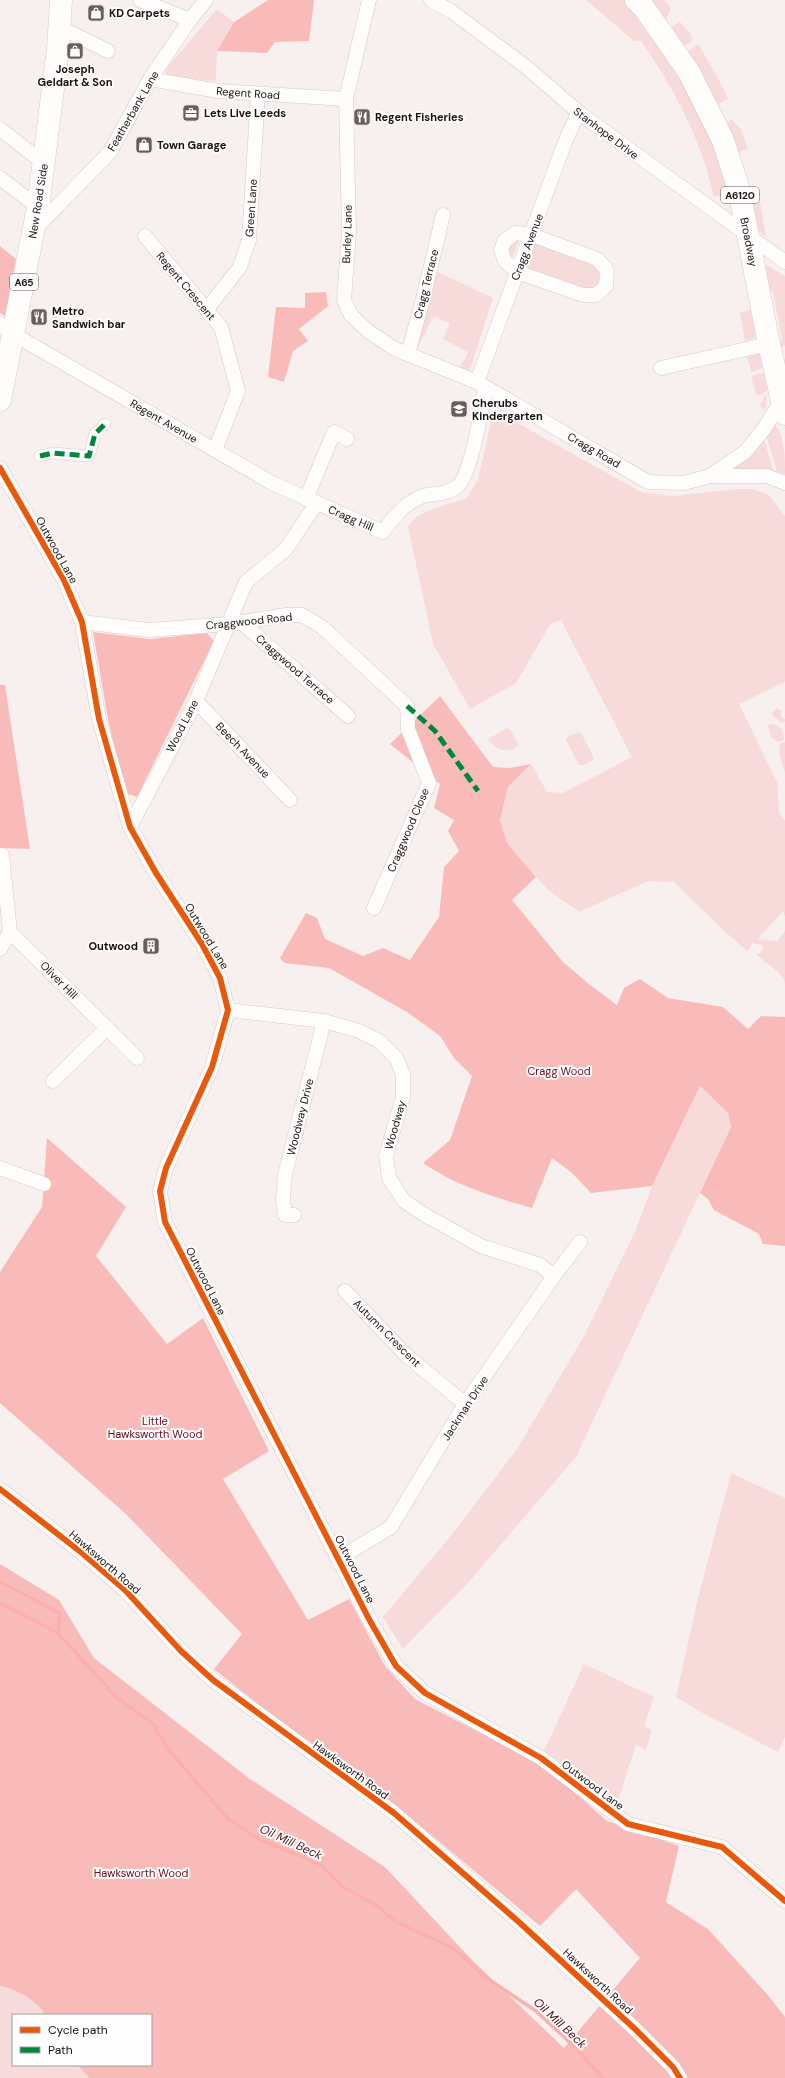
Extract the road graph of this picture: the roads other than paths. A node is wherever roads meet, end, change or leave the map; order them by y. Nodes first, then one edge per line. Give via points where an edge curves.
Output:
1 (61, 0) edge
2 (140, 0) edge
3 (206, 0) edge
4 (369, 0) edge
5 (431, 0) edge
6 (636, 0) edge
7 (190, 20) junction
8 (59, 27) junction
9 (108, 51) dead end
10 (150, 79) junction
11 (258, 94) junction
12 (346, 99) junction
13 (578, 113) junction
14 (0, 129) edge
15 (45, 164) junction
16 (0, 178) edge
17 (38, 207) junction
18 (443, 214) dead end
19 (34, 231) junction
20 (532, 235) junction
21 (145, 236) dead end
22 (748, 236) junction
23 (785, 262) edge
24 (517, 272) junction
25 (207, 309) junction
26 (4, 331) edge
27 (769, 344) junction
28 (408, 354) junction
29 (780, 367) edge
30 (660, 368) dead end
31 (481, 385) junction
32 (0, 400) edge
33 (784, 407) edge
34 (105, 424) dead end
35 (347, 439) dead end
36 (215, 450) junction
37 (40, 456) dead end
38 (0, 468) edge
39 (710, 476) junction
40 (785, 482) edge
41 (311, 502) junction
42 (82, 622) junction
43 (235, 623) junction
44 (196, 701) junction
45 (407, 706) joint
46 (348, 716) dead end
47 (290, 800) dead end
48 (130, 827) junction
49 (0, 855) edge
50 (374, 908) dead end
51 (10, 932) junction
52 (0, 949) edge
53 (228, 1010) junction
54 (324, 1021) junction
55 (107, 1028) junction
56 (137, 1058) dead end
57 (53, 1081) dead end
58 (0, 1168) edge
59 (44, 1184) dead end
60 (286, 1216) dead end
61 (580, 1242) dead end
62 (554, 1276) junction
63 (345, 1290) dead end
64 (466, 1404) junction
65 (0, 1489) edge
66 (338, 1559) junction
67 (785, 1901) edge
68 (680, 2078) edge

1 - 8 main road, New Road Side / A65
2 - 7 street
3 - 7 street, Featherbank Lane
4 - 12 street, Burley Lane
5 - 13 street, Stanhope Drive via 525,66
6 - 22 main road, Broadway / A6120 via 689,72 723,140 739,190
7 - 10 street, Featherbank Lane
8 - 9 street
8 - 15 main road, New Road Side / A65
10 - 11 street, Regent Road via 218,92
10 - 19 street, Featherbank Lane via 110,152
11 - 12 street, Regent Road
11 - 25 street, Green Lane via 249,240 240,267
12 - 28 street, Burley Lane via 349,232 344,300 351,315 368,331 395,349
13 - 20 street, Cragg Avenue
13 - 22 street, Stanhope Drive
14 - 15 street
15 - 17 main road, New Road Side / A65
16 - 17 street
17 - 19 main road, New Road Side / A65
18 - 28 street, Cragg Terrace
19 - 26 main road, New Road Side / A65
20 - 24 street, Cragg Avenue
20 - 24 street via 516,232 505,240 501,250 505,261
20 - 24 street via 597,259 607,270 606,286 596,295 583,295
21 - 25 street, Regent Crescent
22 - 23 street, Stanhope Drive
22 - 27 main road, Broadway / A6120
24 - 31 street, Cragg Avenue
25 - 36 street, Regent Crescent via 221,327 238,391
26 - 32 main road, New Road Side / A65
26 - 36 street, Regent Avenue
27 - 29 main road, Broadway / A6120
27 - 30 street
28 - 31 street, Burley Lane
29 - 33 main road, Broadway / A6120
31 - 39 street, Cragg Road via 648,482 684,483
31 - 41 street, Cragg Hill via 466,472 460,485 446,493 427,495 414,500 401,509 383,532
33 - 39 street, Cragg Road via 745,452
34 - 37 street via 95,434 89,456 53,453
35 - 41 street, Wood Lane via 334,432
36 - 41 street, Regent Avenue
38 - 42 street, Outwood Lane via 64,580
39 - 40 street, Cragg Road via 767,476
41 - 43 street, Wood Lane via 286,549 246,582
42 - 43 street, Craggwood Road via 149,630
42 - 48 street, Outwood Lane via 99,719
43 - 44 street, Wood Lane
43 - 45 street, Craggwood Road via 302,615 322,627
43 - 46 street, Craggwood Terrace
44 - 47 street, Beech Avenue
44 - 48 street, Wood Lane
45 - 50 street, Craggwood Close via 408,729 428,783
48 - 53 street, Outwood Lane via 202,944 220,978
49 - 51 street
51 - 52 street
51 - 55 street, Oliver Hill
53 - 54 street, Woodway
53 - 66 street, Outwood Lane via 212,1067 166,1168 160,1192 165,1222
54 - 60 street, Woodway Drive via 285,1175 282,1199
54 - 62 street, Woodway via 359,1031 379,1041 396,1058 404,1074 403,1097 386,1156 389,1178 404,1201 481,1246 540,1265
55 - 56 street, Oliver Hill
55 - 57 street
58 - 59 street
61 - 62 street, Jackman Drive
62 - 64 street, Jackman Drive
63 - 64 street, Autumn Crescent via 406,1355
64 - 66 street, Jackman Drive via 391,1527
65 - 68 street, Hawksworth Road via 125,1590 181,1652 213,1680 406,1824 630,2024 673,2067
66 - 67 street, Outwood Lane via 396,1666 425,1693 541,1758 628,1824 722,1847

